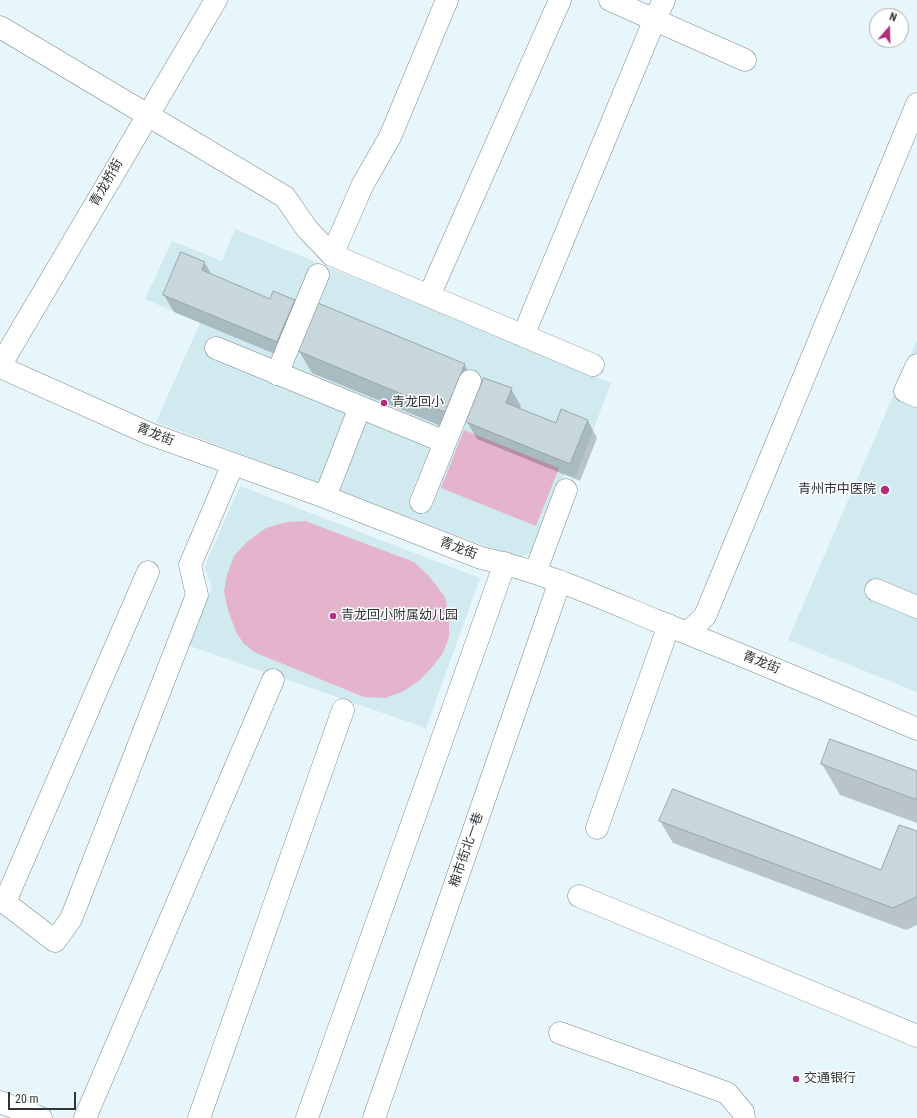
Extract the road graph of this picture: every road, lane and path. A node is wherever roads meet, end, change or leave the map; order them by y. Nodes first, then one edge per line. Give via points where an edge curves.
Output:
1 (216, 0) edge
2 (447, 0) edge
3 (560, 0) edge
4 (610, 0) edge
5 (664, 0) edge
6 (655, 19) junction
7 (0, 27) edge
8 (745, 60) dead end
9 (917, 104) edge
10 (147, 115) junction
11 (332, 255) junction
12 (318, 275) dead end
13 (429, 296) junction
14 (523, 336) junction
15 (216, 348) dead end
16 (593, 364) dead end
17 (917, 365) edge
18 (0, 366) edge
19 (278, 374) junction
20 (470, 380) dead end
21 (917, 396) edge
22 (360, 407) junction
23 (445, 442) junction
24 (233, 464) junction
25 (566, 490) dead end
26 (325, 497) junction
27 (421, 502) dead end
28 (506, 563) junction
29 (148, 572) dead end
30 (535, 573) junction
31 (560, 581) junction
32 (876, 590) dead end
33 (917, 607) edge
34 (678, 629) junction
35 (273, 680) dead end
36 (343, 710) dead end
37 (917, 729) edge
38 (597, 828) dead end
39 (579, 896) dead end
40 (2, 900) edge
41 (560, 1033) dead end
42 (917, 1036) edge
43 (1, 1105) edge
44 (41, 1118) edge
45 (85, 1118) edge
46 (199, 1118) edge
47 (307, 1118) edge
48 (374, 1118) edge
49 (744, 1118) edge

1 - 10 street, 青龙桥街
2 - 11 street via 390,137 363,184
3 - 13 street
4 - 6 street
5 - 6 street
6 - 8 street
6 - 14 street
7 - 10 street
9 - 34 street via 705,616
10 - 11 street via 285,196 307,229
10 - 18 street, 青龙桥街
11 - 13 street
12 - 19 street
13 - 14 street
14 - 16 street
15 - 19 street
17 - 21 street via 905,391
18 - 24 street, 青龙街 via 150,434
19 - 22 street
20 - 23 street
22 - 23 street
22 - 26 street
23 - 27 street
24 - 26 street, 青龙街
24 - 40 street via 190,565 197,595 71,919 55,941
25 - 30 street
26 - 28 street, 青龙街 via 481,558
28 - 30 street, 青龙街
28 - 47 street
29 - 40 street
30 - 31 street, 青龙街
31 - 34 street, 青龙街
31 - 48 street, 粮市街北一巷
32 - 33 street
34 - 37 street, 青龙街
34 - 38 street
35 - 45 street
36 - 46 street
39 - 42 street
41 - 49 street via 727,1094 743,1112
43 - 44 street

